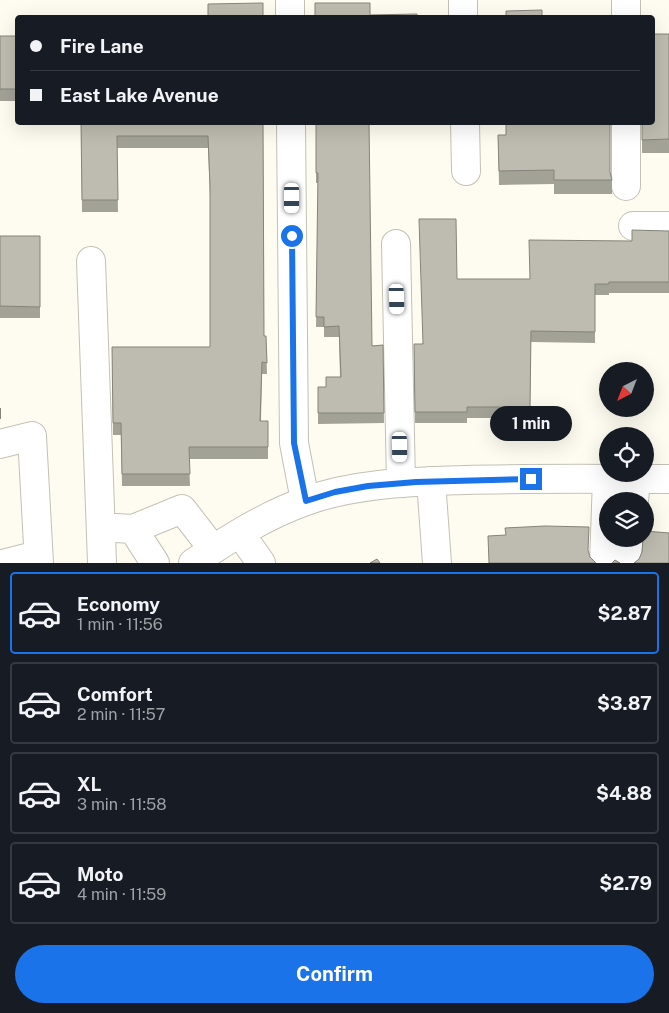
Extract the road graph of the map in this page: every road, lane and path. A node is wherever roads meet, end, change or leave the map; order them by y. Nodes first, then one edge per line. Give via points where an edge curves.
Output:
1 (290, 0) edge
2 (463, 0) edge
3 (626, 0) edge
4 (290, 15) edge
5 (463, 15) edge
6 (626, 15) edge
7 (291, 125) edge
8 (465, 125) edge
9 (626, 125) edge
10 (466, 172) dead end
11 (626, 186) dead end
12 (633, 226) dead end
13 (669, 226) edge
14 (396, 244) dead end
15 (91, 261) dead end
16 (0, 444) edge
17 (599, 479) edge
18 (669, 479) edge
19 (431, 482) junction
20 (607, 482) edge
21 (615, 482) edge
22 (401, 483) junction
23 (635, 490) edge
24 (306, 501) junction
25 (101, 528) junction
26 (133, 528) junction
27 (240, 533) junction
28 (628, 547) edge
29 (203, 556) edge
30 (39, 559) edge
31 (6, 563) edge
32 (102, 563) edge
33 (155, 563) edge
34 (260, 563) edge
35 (437, 563) edge
36 (604, 563) edge
37 (626, 563) edge

1 - 4 main road
2 - 5 main road
3 - 6 main road
7 - 24 main road via 294,443
8 - 10 main road
9 - 11 main road
12 - 13 main road
14 - 22 main road
15 - 25 main road
16 - 30 main road via 32,436
17 - 19 main road
18 - 23 main road
19 - 22 main road
19 - 35 main road
20 - 36 main road
21 - 23 main road
22 - 24 main road via 335,492
24 - 27 main road
25 - 26 main road
25 - 32 main road
26 - 29 main road via 182,508
26 - 33 main road
27 - 29 main road
27 - 34 main road
28 - 37 main road
30 - 31 main road

